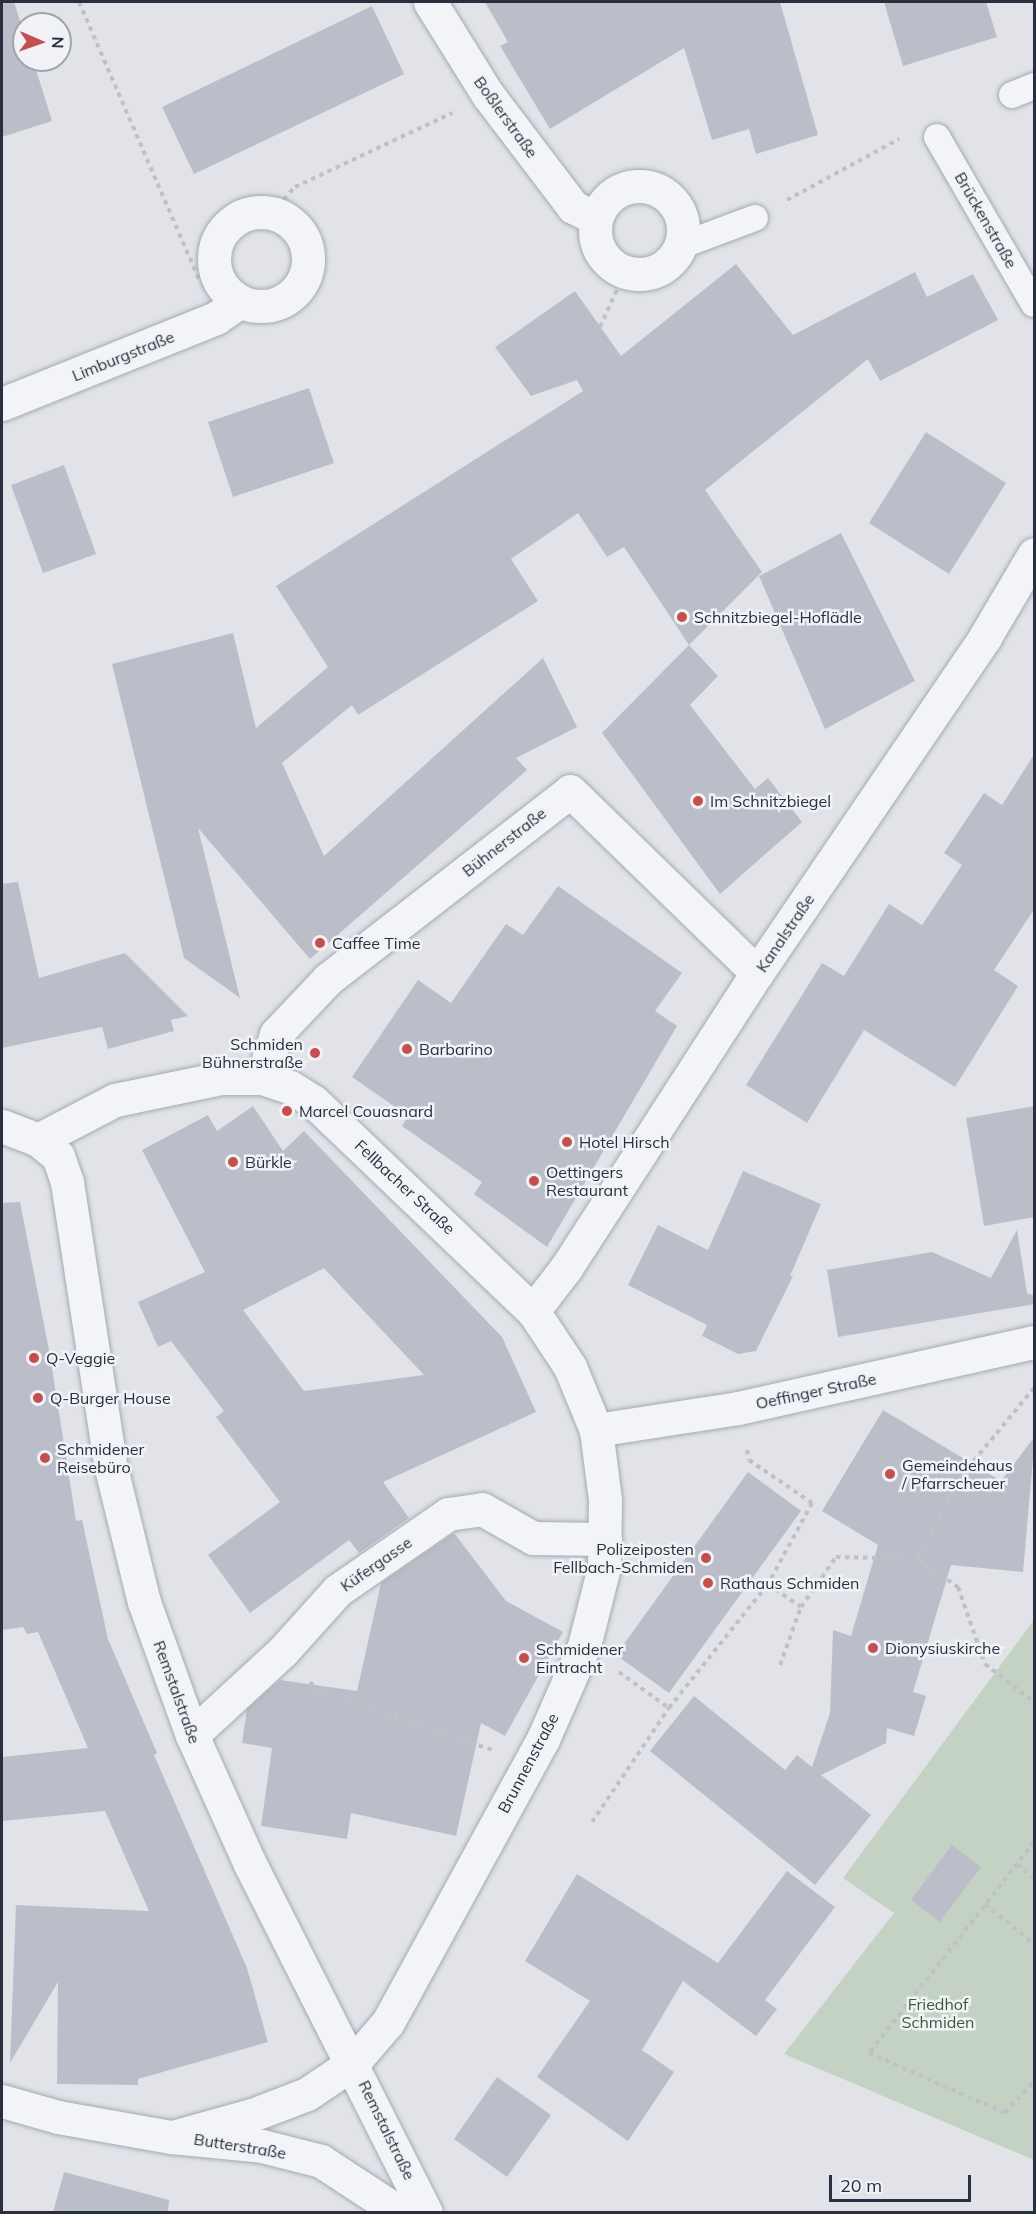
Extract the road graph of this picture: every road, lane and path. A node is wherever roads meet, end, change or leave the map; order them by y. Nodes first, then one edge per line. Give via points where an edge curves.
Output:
1 (78, 2) edge
2 (430, 2) edge
3 (488, 95) junction
4 (910, 133) dead end
5 (937, 137) dead end
6 (272, 213) junction
7 (596, 218) junction
8 (755, 218) joint
9 (680, 246) junction
10 (625, 272) junction
11 (1035, 304) edge
12 (228, 310) junction
13 (600, 327) dead end
14 (2, 404) edge
15 (1035, 554) edge
16 (757, 973) junction
17 (262, 1078) junction
18 (2, 1126) edge
19 (38, 1140) junction
20 (533, 1311) junction
21 (1035, 1342) edge
22 (1035, 1388) edge
23 (738, 1408) junction
24 (596, 1431) junction
25 (605, 1539) junction
26 (918, 1559) junction
27 (768, 1584) junction
28 (801, 1607) junction
29 (584, 1646) junction
30 (283, 1651) junction
31 (780, 1665) dead end
32 (1035, 1702) edge
33 (669, 1708) junction
34 (192, 1736) junction
35 (525, 1771) junction
36 (592, 1822) dead end
37 (1035, 1842) edge
38 (1017, 1864) junction
39 (1035, 1878) edge
40 (985, 1904) junction
41 (1035, 1944) edge
42 (353, 2063) junction
43 (1035, 2082) edge
44 (2, 2101) edge
45 (172, 2137) junction
46 (399, 2212) edge
47 (426, 2212) edge

1 - 12 path
2 - 3 street, Boßlerstraße
3 - 6 path via 295,187
3 - 7 street, Boßlerstraße via 573,207
4 - 8 path
5 - 11 lane, Brückenstraße
6 - 12 street via 238,218 226,228 215,249 218,278 228,293
6 - 12 street, Limburgstraße via 301,234 308,258 302,282 285,300 270,306
7 - 9 street via 600,207 617,191 635,186 654,188 665,194 678,211 683,232
7 - 10 street via 594,231 603,256
8 - 9 lane
9 - 10 street via 674,257 655,271
10 - 13 path
12 - 14 street, Limburgstraße
15 - 16 street, Kanalstraße via 985,637
16 - 17 street, Bühnerstraße via 570,791 328,979 276,1034
16 - 20 street, Kanalstraße via 566,1268
17 - 19 street, Fellbacher Straße via 221,1078 116,1100
17 - 20 street, Fellbacher Straße via 290,1087 314,1102
18 - 19 street
19 - 34 street, Remstalstraße via 58,1156 67,1182 111,1468 144,1602
20 - 24 street, Fellbacher Straße via 570,1367
21 - 23 street, Oeffinger Straße
22 - 26 path via 962,1475
23 - 24 street, Oeffinger Straße
23 - 27 path via 749,1460 812,1503
24 - 25 street, Brunnenstraße via 605,1499
25 - 29 street, Brunnenstraße via 604,1567
25 - 30 street, Küfergasse via 533,1538 482,1509 448,1514 338,1590
26 - 28 path via 836,1557
26 - 32 path via 958,1587 985,1665
27 - 28 path
27 - 33 path
28 - 31 path
29 - 33 path
29 - 35 street, Brunnenstraße
30 - 34 street, Küfergasse
30 - 35 path via 317,1690 379,1708 403,1722 481,1743
33 - 36 path
34 - 42 street, Remstalstraße via 250,1864
35 - 42 street, Brunnenstraße via 388,2022
37 - 38 path
38 - 39 path
38 - 40 path
40 - 41 path
40 - 43 path via 869,2053 1005,2113
42 - 45 street, Butterstraße via 307,2094 252,2115
42 - 47 street, Remstalstraße
44 - 45 street, Butterstraße via 58,2117
45 - 46 street, Butterstraße via 262,2146 321,2161

